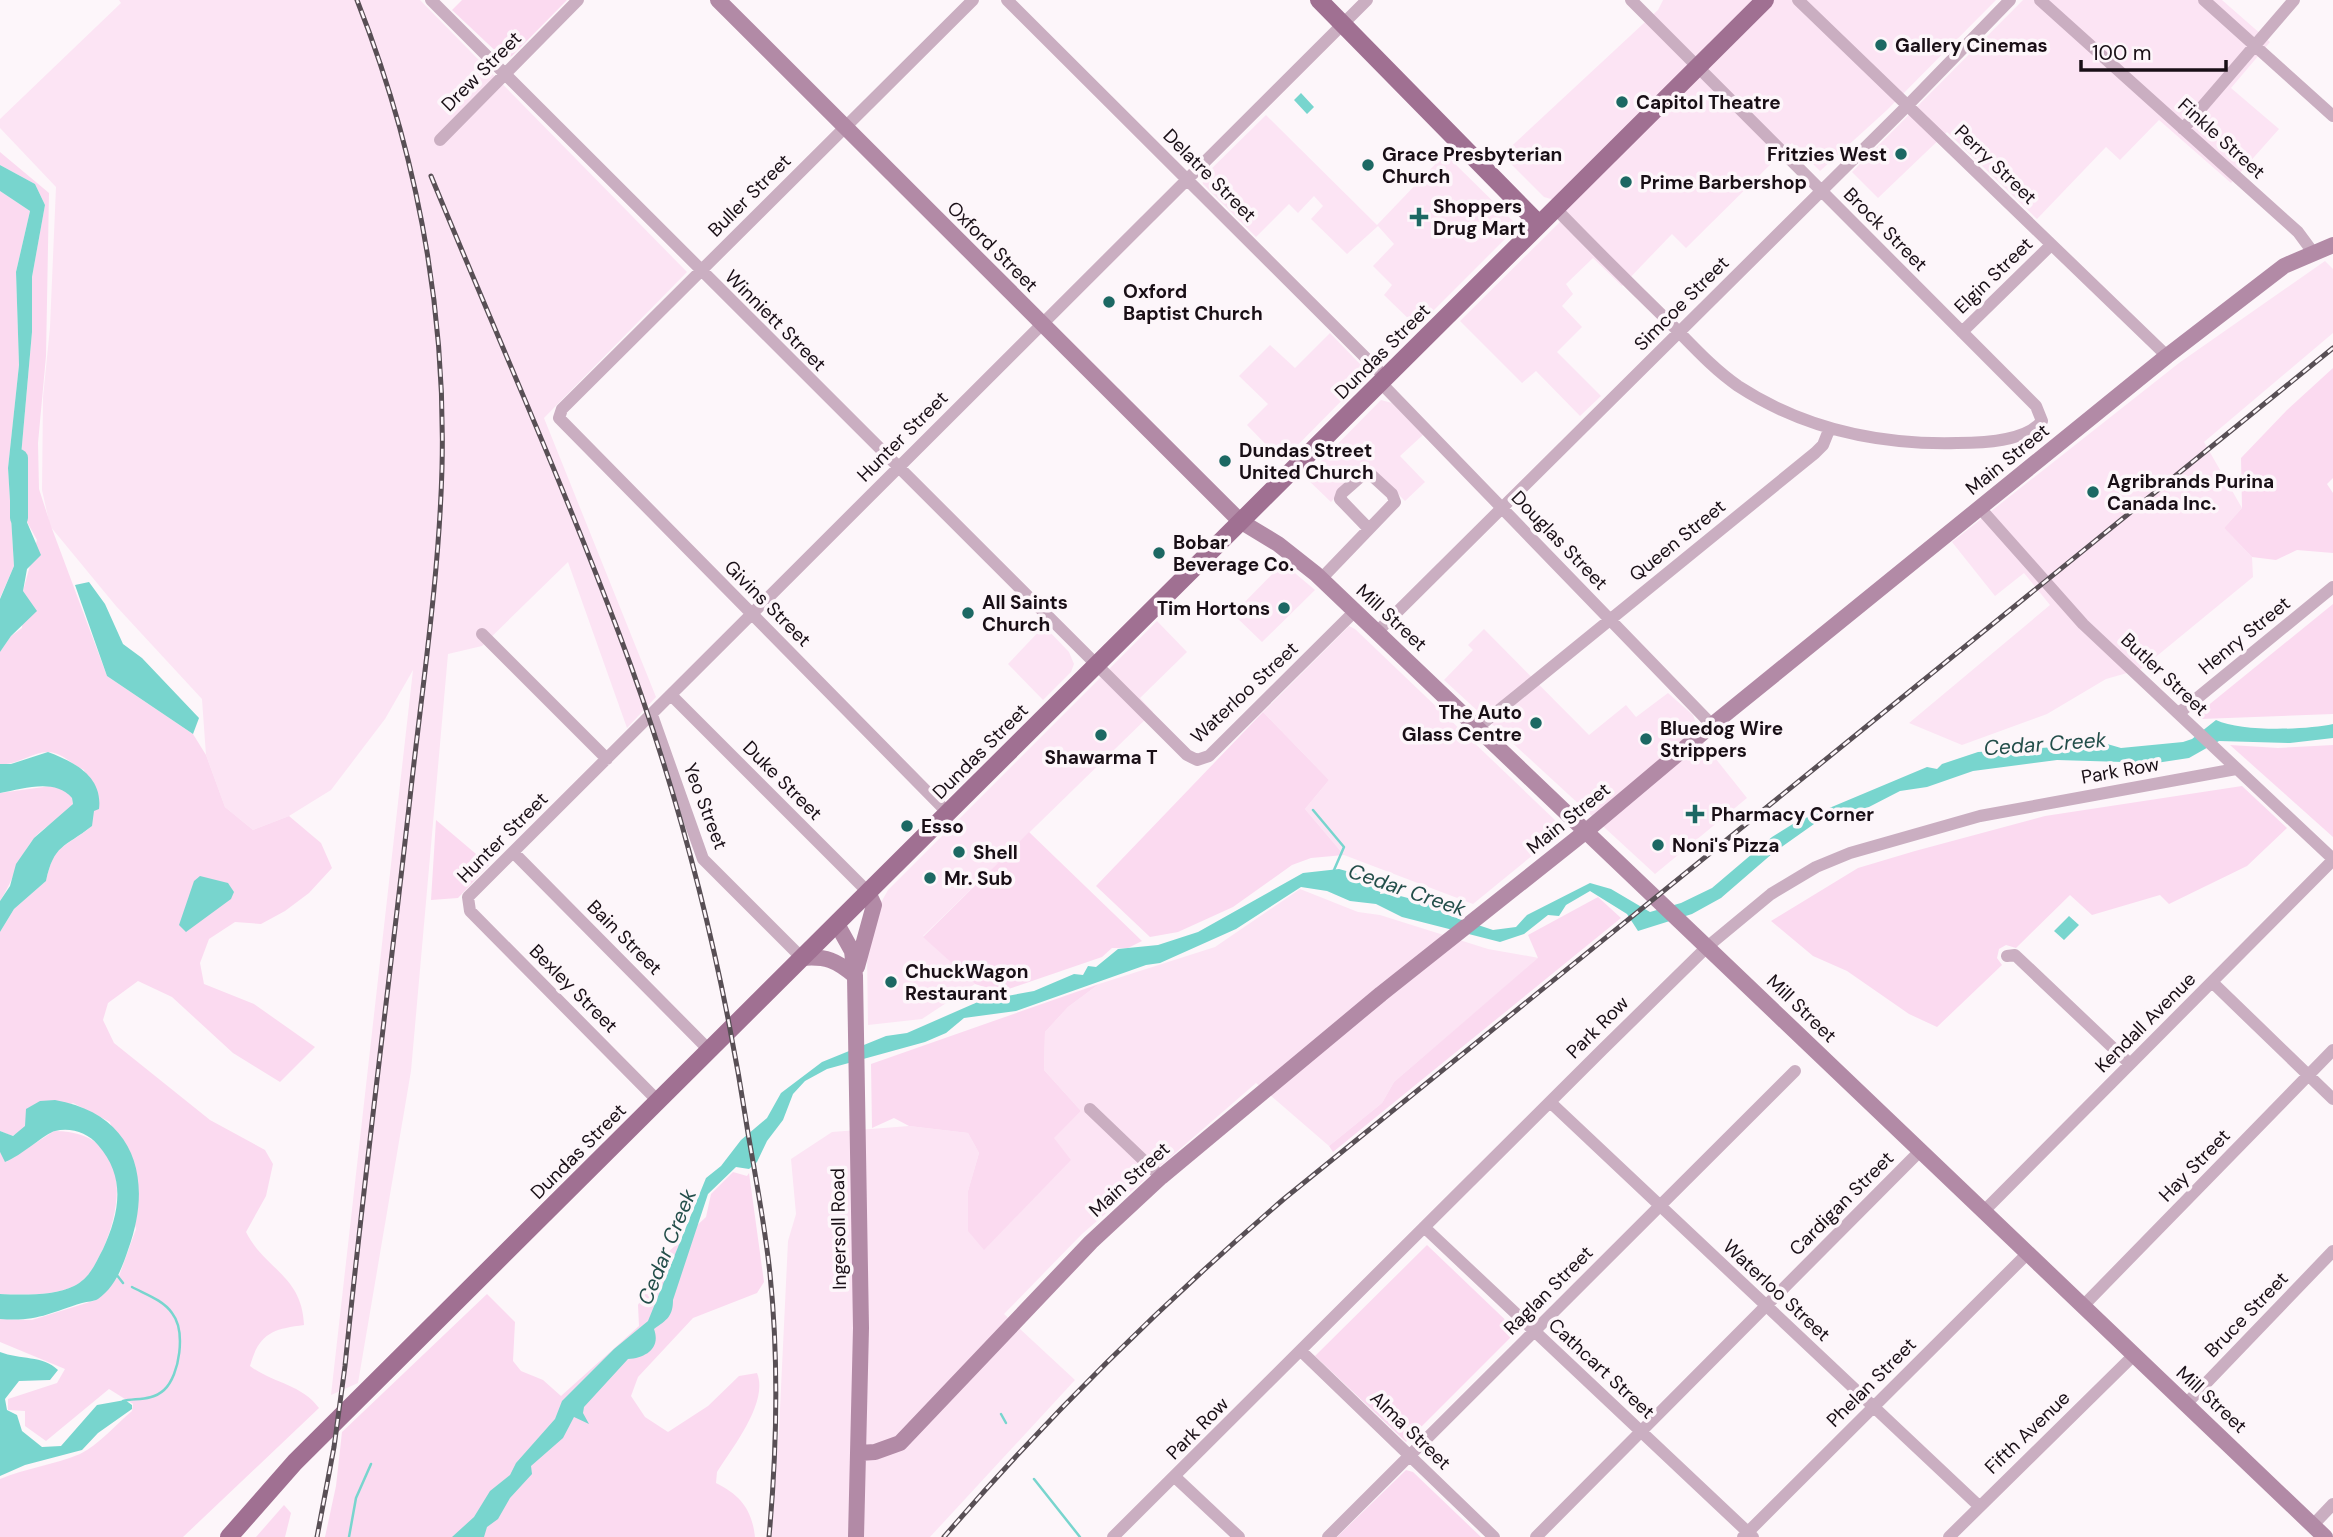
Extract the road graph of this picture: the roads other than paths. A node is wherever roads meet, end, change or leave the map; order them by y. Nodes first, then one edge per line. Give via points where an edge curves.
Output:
1 (430, 0) edge
2 (579, 0) edge
3 (718, 0) edge
4 (973, 0) edge
5 (1007, 0) edge
6 (1319, 0) edge
7 (1367, 0) edge
8 (1631, 0) edge
9 (1765, 0) edge
10 (1798, 0) edge
11 (2010, 0) edge
12 (2039, 0) edge
13 (2204, 0) edge
14 (2294, 0) edge
15 (1342, 24) junction
16 (2255, 46) junction
17 (1699, 67) junction
18 (504, 74) junction
19 (1907, 106) junction
20 (2333, 116) edge
21 (845, 127) junction
22 (2183, 129) junction
23 (440, 140) dead end
24 (1187, 180) junction
25 (1822, 191) junction
26 (1555, 208) junction
27 (1539, 224) junction
28 (2051, 244) junction
29 (2333, 244) edge
30 (2312, 251) junction
31 (701, 271) junction
32 (1041, 325) junction
33 (1679, 332) junction
34 (1962, 332) junction
35 (2167, 356) junction
36 (1383, 380) junction
37 (560, 421) joint
38 (1829, 430) junction
39 (897, 468) junction
40 (1502, 507) junction
41 (1980, 508) junction
42 (1240, 521) junction
43 (1369, 529) junction
44 (1321, 579) junction
45 (2333, 587) edge
46 (1355, 611) junction
47 (751, 614) junction
48 (1611, 620) junction
49 (1377, 632) junction
50 (482, 634) dead end
51 (1095, 666) junction
52 (671, 695) junction
53 (2179, 713) junction
54 (652, 715) junction
55 (1712, 725) junction
56 (1477, 728) junction
57 (607, 759) junction
58 (2236, 769) junction
59 (948, 813) junction
60 (1586, 832) junction
61 (513, 852) junction
62 (2333, 859) edge
63 (868, 892) junction
64 (466, 901) joint
65 (837, 924) junction
66 (1707, 947) junction
67 (2007, 956) dead end
68 (802, 958) junction
69 (855, 976) junction
70 (2212, 982) junction
71 (709, 1050) junction
72 (2333, 1050) edge
73 (2130, 1064) junction
74 (1795, 1071) dead end
75 (2308, 1076) junction
76 (2333, 1099) edge
77 (658, 1101) junction
78 (1550, 1102) junction
79 (1090, 1109) dead end
80 (1921, 1150) junction
81 (1161, 1177) junction
82 (1660, 1206) junction
83 (1984, 1211) junction
84 (1424, 1227) junction
85 (2333, 1251) edge
86 (2027, 1254) junction
87 (1765, 1306) junction
88 (2083, 1306) junction
89 (1534, 1331) junction
90 (1301, 1351) junction
91 (2134, 1355) junction
92 (2186, 1404) junction
93 (1874, 1406) junction
94 (1641, 1432) junction
95 (859, 1453) junction
96 (1410, 1456) junction
97 (1175, 1477) junction
98 (2333, 1504) edge
99 (1979, 1506) junction
100 (2313, 1525) junction
101 (1748, 1535) edge
102 (229, 1537) edge
103 (856, 1537) edge
104 (1114, 1537) edge
105 (1240, 1537) edge
106 (1328, 1537) edge
107 (1494, 1537) edge
108 (1536, 1537) edge
109 (1949, 1537) edge
110 (2325, 1537) edge

1 - 18 street, Winniett Street
2 - 18 street, Drew Street
3 - 21 main road, Oxford Street
4 - 21 street, Buller Street
5 - 24 street, Delatre Street
6 - 15 main road
7 - 15 street, Hunter Street
8 - 17 street, Brock Street
9 - 17 main road, Dundas Street
10 - 19 street, Perry Street
11 - 19 street, Simcoe Street
12 - 22 street, Finkle Street
13 - 16 street
14 - 16 street
15 - 24 street, Hunter Street
15 - 27 main road
16 - 20 street
16 - 22 street
17 - 25 street, Brock Street
17 - 26 main road, Dundas Street
18 - 23 street, Drew Street
18 - 31 street, Winniett Street
19 - 25 street, Simcoe Street
19 - 28 street, Perry Street
21 - 31 street, Buller Street
21 - 32 main road, Oxford Street
22 - 30 street, Finkle Street via 2298,232
24 - 32 street, Hunter Street
24 - 36 street, Delatre Street
25 - 33 street, Simcoe Street
25 - 34 street, Brock Street
26 - 27 main road, Dundas Street
26 - 33 street
27 - 36 main road, Dundas Street
28 - 34 street, Elgin Street
28 - 35 street, Perry Street
29 - 30 main road, Main Street
30 - 35 main road, Main Street via 2284,266
31 - 37 street, Buller Street via 562,409
31 - 39 street, Winniett Street
32 - 39 street, Hunter Street
32 - 42 main road, Oxford Street
33 - 38 street via 1739,386
33 - 40 street, Simcoe Street
34 - 38 street, Brock Street via 2036,406 2043,419 2038,427 1967,443 1894,442
35 - 41 main road, Main Street
36 - 40 street, Douglas Street
36 - 42 main road, Dundas Street
37 - 47 street, Givins Street
38 - 48 street, Queen Street via 1815,453
39 - 47 street, Hunter Street
39 - 51 street, Winniett Street
40 - 48 street, Douglas Street
40 - 49 street, Simcoe Street
41 - 53 street, Butler Street via 2065,605
41 - 55 main road, Main Street
42 - 44 main road, Mill Street
42 - 51 main road, Dundas Street
43 - 43 street via 1395,500 1367,471 1340,499
43 - 44 street
44 - 46 main road, Mill Street
45 - 53 street, Henry Street
46 - 49 main road, Mill Street
46 - 51 street, Waterloo Street via 1204,759 1187,755
47 - 52 street, Hunter Street
47 - 59 street, Givins Street
48 - 55 street, Douglas Street
48 - 56 street, Queen Street
49 - 56 main road, Mill Street
50 - 57 street
51 - 59 main road, Dundas Street
52 - 54 street, Hunter Street
52 - 63 street, Duke Street
53 - 58 street, Butler Street
54 - 57 street, Hunter Street
54 - 68 street, Yeo Street via 703,859
55 - 60 main road, Main Street
56 - 60 main road, Mill Street
57 - 61 street, Hunter Street
58 - 62 street, Butler Street
58 - 66 street, Park Row via 2028,805 1850,853 1771,894
59 - 63 main road, Dundas Street
60 - 66 main road, Mill Street
60 - 81 main road, Main Street
61 - 64 street, Hunter Street
61 - 71 street, Bain Street
62 - 70 street, Kendall Avenue
63 - 65 main road, Dundas Street
63 - 69 main road via 874,905
64 - 77 street, Bexley Street via 470,911
65 - 68 main road, Dundas Street
65 - 69 main road, Ingersoll Road via 852,951
66 - 78 street, Park Row
66 - 80 main road, Mill Street
67 - 73 street via 2015,955
68 - 69 main road via 824,956
68 - 71 main road, Dundas Street
69 - 95 main road, Ingersoll Road
70 - 73 street, Kendall Avenue
70 - 75 street
71 - 77 main road, Dundas Street
72 - 75 street, Hay Street
73 - 83 street, Kendall Avenue
74 - 82 street, Raglan Street
75 - 76 street
75 - 88 street, Hay Street
77 - 102 main road, Dundas Street via 295,1462
78 - 82 street, Waterloo Street
78 - 84 street, Park Row
79 - 81 street
80 - 83 main road, Mill Street
80 - 87 street, Cardigan Street
81 - 95 main road, Main Street via 1091,1242 900,1443
82 - 87 street, Waterloo Street
82 - 89 street, Raglan Street
83 - 86 main road, Mill Street
84 - 89 street, Cathcart Street
84 - 90 street, Park Row
85 - 92 street, Bruce Street
86 - 88 main road, Mill Street
86 - 93 street, Phelan Street
87 - 93 street, Waterloo Street
87 - 94 street, Cardigan Street
88 - 91 main road, Mill Street
89 - 94 street, Cathcart Street
89 - 96 street, Raglan Street
90 - 96 street, Alma Street
90 - 97 street, Park Row
91 - 92 main road, Mill Street
91 - 99 street, Fifth Avenue
92 - 100 main road, Mill Street
93 - 99 street, Waterloo Street
93 - 101 street, Phelan Street
94 - 101 street, Cathcart Street
94 - 108 street
95 - 103 main road, Ingersoll Road
96 - 106 street, Raglan Street
96 - 107 street, Alma Street
97 - 104 street, Park Row
97 - 105 street
98 - 100 street
99 - 109 street, Fifth Avenue
100 - 110 main road, Mill Street

